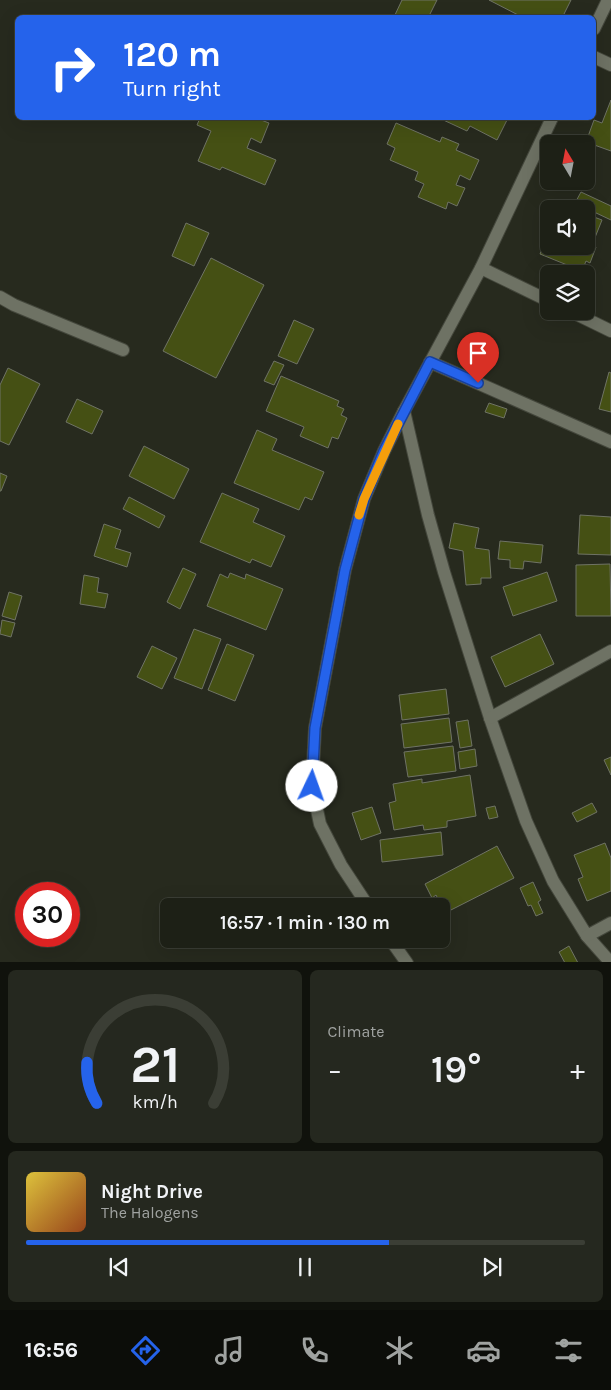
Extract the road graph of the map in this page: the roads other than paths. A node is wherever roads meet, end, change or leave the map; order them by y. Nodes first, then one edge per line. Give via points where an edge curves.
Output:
1 (608, 0) edge
2 (596, 25) edge
3 (596, 58) edge
4 (611, 65) edge
5 (551, 120) edge
6 (480, 268) junction
7 (540, 297) edge
8 (0, 298) edge
9 (588, 320) edge
10 (611, 331) edge
11 (123, 350) dead end
12 (430, 362) junction
13 (404, 411) junction
14 (611, 442) edge
15 (611, 651) edge
16 (490, 718) junction
17 (363, 898) edge
18 (611, 923) edge
19 (587, 936) junction
20 (397, 948) edge
21 (407, 962) edge
22 (611, 962) edge

1 - 2 street
3 - 4 street
5 - 6 street
6 - 7 street
6 - 12 street
8 - 11 street
9 - 10 street
12 - 13 street
12 - 14 street
13 - 16 street via 428,515
13 - 17 street via 364,499 345,570 315,728 312,786 320,824 340,865
15 - 16 street
16 - 19 street via 526,821 553,881
18 - 19 street
19 - 22 street
20 - 21 street

